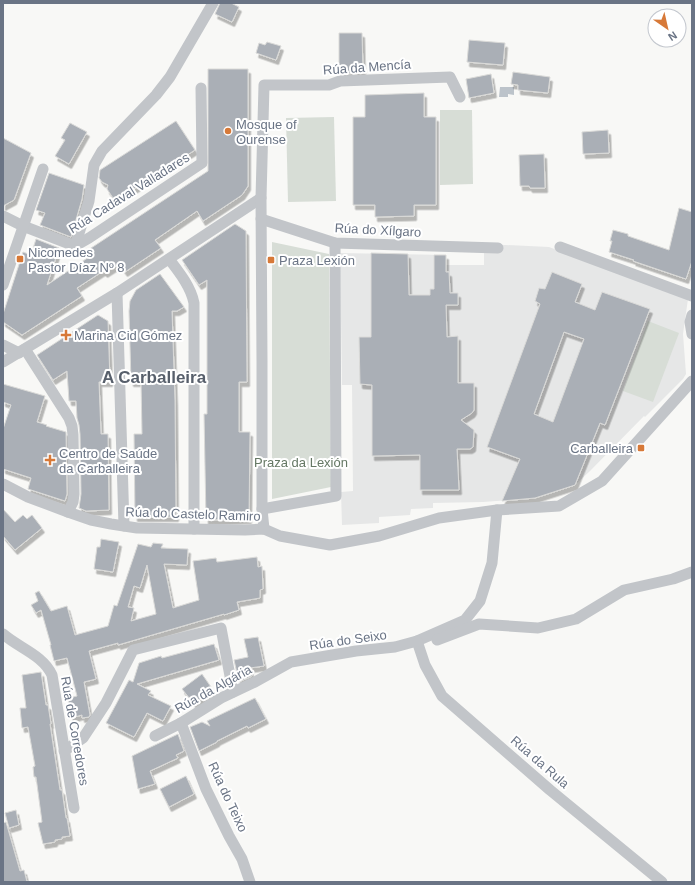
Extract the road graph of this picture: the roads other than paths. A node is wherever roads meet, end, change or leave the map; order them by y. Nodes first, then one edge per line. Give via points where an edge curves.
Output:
1 (213, 3) edge
2 (201, 88) dead end
3 (460, 97) dead end
4 (43, 169) dead end
5 (261, 198) junction
6 (3, 216) edge
7 (261, 219) junction
8 (23, 226) junction
9 (335, 244) junction
10 (75, 246) junction
11 (560, 247) dead end
12 (498, 248) dead end
13 (169, 259) junction
14 (3, 285) edge
15 (117, 293) junction
16 (692, 296) edge
17 (692, 315) edge
18 (692, 334) edge
19 (3, 345) edge
20 (22, 351) junction
21 (3, 362) edge
22 (691, 385) edge
23 (3, 484) edge
24 (262, 509) junction
25 (497, 510) junction
26 (68, 512) junction
27 (124, 526) junction
28 (194, 529) junction
29 (264, 529) junction
30 (692, 572) edge
31 (3, 634) edge
32 (418, 644) junction
33 (284, 666) joint
34 (233, 692) junction
35 (181, 724) junction
36 (155, 736) dead end
37 (64, 751) junction
38 (74, 808) dead end
39 (250, 882) edge
40 (662, 882) edge

1 - 10 street via 170,77 102,151 94,165 89,201
2 - 10 street, Rúa Cadaval Valladares via 202,163
3 - 5 street, Rúa da Mencía via 450,77 340,81 329,85 264,85
4 - 8 street
5 - 7 street
5 - 13 street
6 - 8 street, Rúa Cadaval Valladares
7 - 9 street, Rúa do Xílgaro
7 - 24 street
8 - 10 street, Rúa Cadaval Valladares
8 - 14 street
9 - 12 street, Rúa do Xílgaro
9 - 24 street via 336,496
11 - 16 street
13 - 15 street
13 - 28 street via 190,290 194,303
15 - 20 street
15 - 27 street
17 - 18 street
19 - 20 street
20 - 21 street
20 - 26 street via 72,426 74,494
22 - 25 street, Rúa do Castelo Ramiro via 602,481 559,506
23 - 26 street, Rúa do Castelo Ramiro via 28,497
24 - 29 street
25 - 29 street, Rúa do Castelo Ramiro via 439,518 380,536 330,545 280,536
25 - 32 street, Rúa do Seixo via 492,563 480,601 465,620
26 - 27 street, Rúa do Castelo Ramiro via 91,520
27 - 28 street, Rúa do Castelo Ramiro
28 - 29 street, Rúa do Castelo Ramiro
30 - 32 street, Rúa do Seixo via 624,590 576,619 538,628 479,624
31 - 37 street, Rúa de Corredores via 36,656 50,669
32 - 33 street, Rúa do Seixo via 356,651 291,662
32 - 40 street, Rúa da Rula via 425,665 442,696 550,790
33 - 34 street, Rúa da Algária
34 - 35 street, Rúa da Algária
34 - 37 street via 221,628 133,650 106,703 83,738
35 - 36 street, Rúa da Algária
35 - 39 street, Rúa do Teixo via 206,789 242,859
37 - 38 street, Rúa de Corredores

